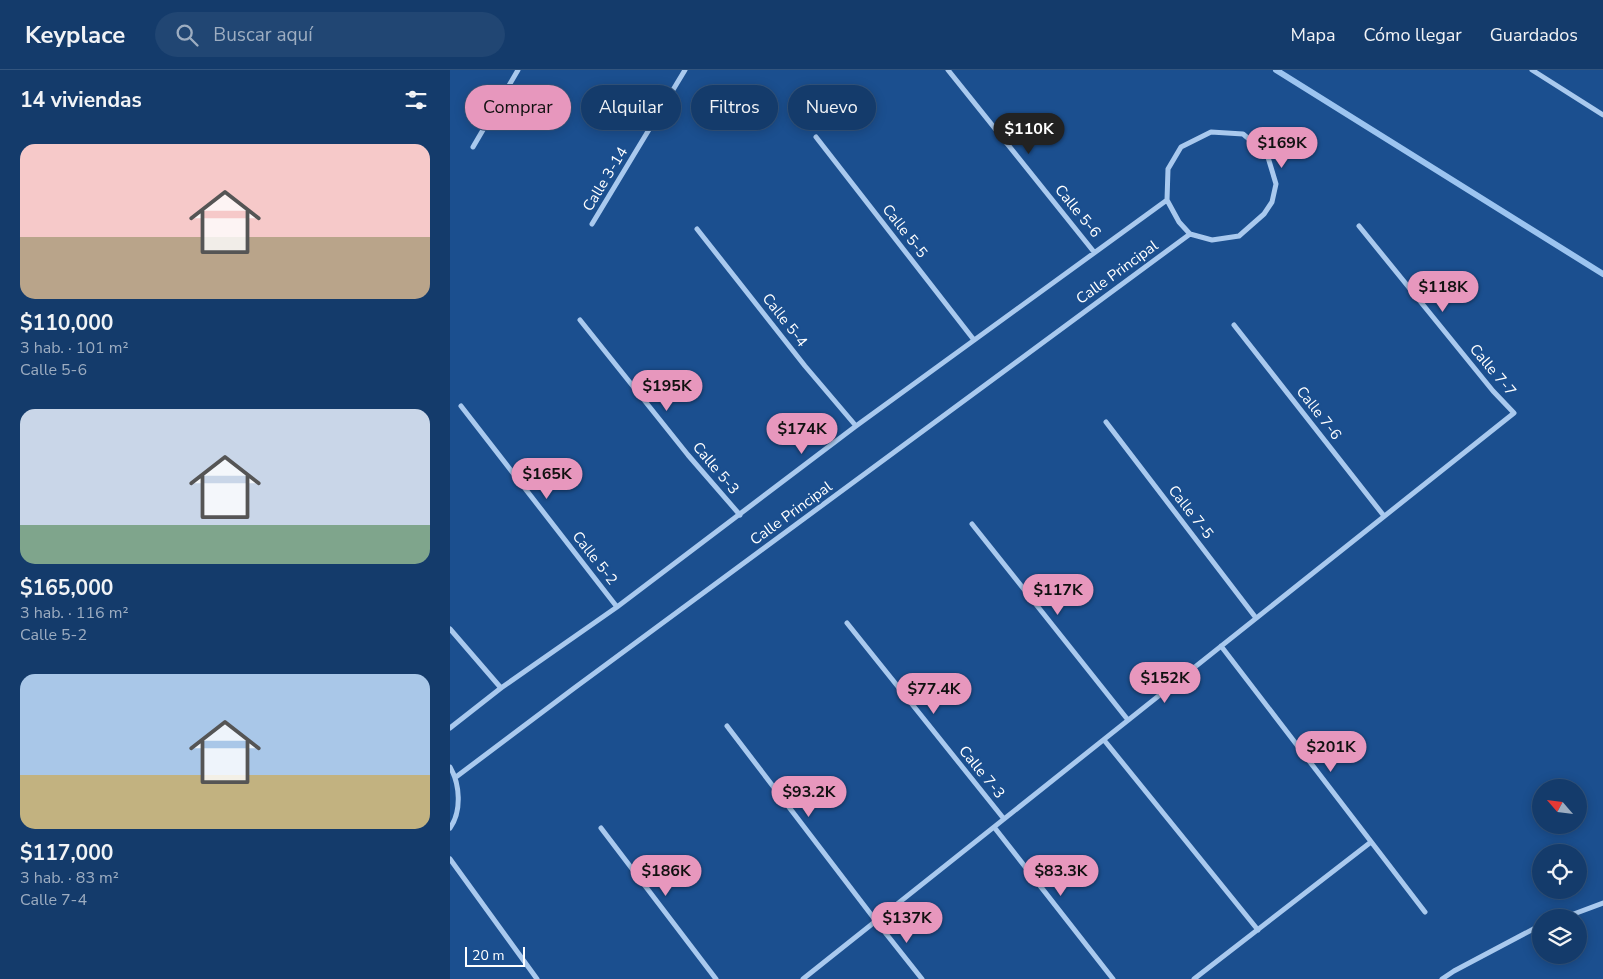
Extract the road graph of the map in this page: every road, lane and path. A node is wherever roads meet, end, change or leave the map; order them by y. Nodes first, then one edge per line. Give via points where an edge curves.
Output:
1 (518, 70) edge
2 (685, 70) edge
3 (948, 70) edge
4 (1532, 70) edge
5 (1603, 115) edge
6 (816, 137) dead end
7 (473, 147) dead end
8 (1167, 200) junction
9 (592, 224) dead end
10 (1359, 226) dead end
11 (696, 229) dead end
12 (1190, 234) junction
13 (1094, 252) junction
14 (580, 320) dead end
15 (1234, 325) dead end
16 (974, 340) junction
17 (461, 406) dead end
18 (1106, 422) dead end
19 (856, 426) junction
20 (740, 515) junction
21 (1384, 516) junction
22 (972, 524) dead end
23 (617, 607) junction
24 (1256, 618) junction
25 (848, 623) dead end
26 (450, 629) edge
27 (1221, 646) junction
28 (501, 688) junction
29 (1128, 720) junction
30 (727, 726) dead end
31 (450, 728) edge
32 (1104, 740) junction
33 (450, 768) edge
34 (456, 777) junction
35 (1004, 819) junction
36 (994, 827) junction
37 (450, 828) edge
38 (601, 828) dead end
39 (1371, 842) junction
40 (450, 859) edge
41 (1603, 903) edge
42 (1587, 909) edge
43 (1425, 912) dead end
44 (876, 921) junction
45 (1258, 930) junction
46 (1532, 930) edge
47 (537, 979) edge
48 (716, 979) edge
49 (803, 979) edge
50 (922, 979) edge
51 (1113, 979) edge
52 (1194, 979) edge
53 (1442, 979) edge

1 - 7 street
2 - 9 street, Calle 3-14
3 - 13 street, Calle 5-6
4 - 5 street
6 - 16 street, Calle 5-5
8 - 12 street
8 - 12 street via 1168,169 1181,147 1211,132 1243,134 1267,154 1276,184 1272,202 1264,214 1239,236 1212,240
8 - 13 street, Calle Principal
10 - 21 street, Calle 7-7 via 1514,413
11 - 19 street, Calle 5-4
12 - 34 street, Calle Principal
13 - 16 street, Calle Principal
14 - 20 street, Calle 5-3
15 - 21 street, Calle 7-6
16 - 19 street, Calle Principal
17 - 23 street, Calle 5-2
18 - 24 street, Calle 7-5
19 - 20 street, Calle Principal
20 - 23 street, Calle Principal
21 - 24 street
22 - 29 street
23 - 28 street, Calle Principal
24 - 27 street
25 - 35 street, Calle 7-3
26 - 28 street
27 - 29 street
27 - 39 street
28 - 31 street, Calle Principal
29 - 32 street
30 - 44 street
32 - 35 street
32 - 45 street
33 - 34 street
34 - 37 street via 459,801
35 - 36 street
36 - 44 street
36 - 51 street
38 - 48 street
39 - 43 street
39 - 45 street
40 - 47 street
41 - 42 street
44 - 49 street
44 - 50 street
45 - 52 street
46 - 53 street

